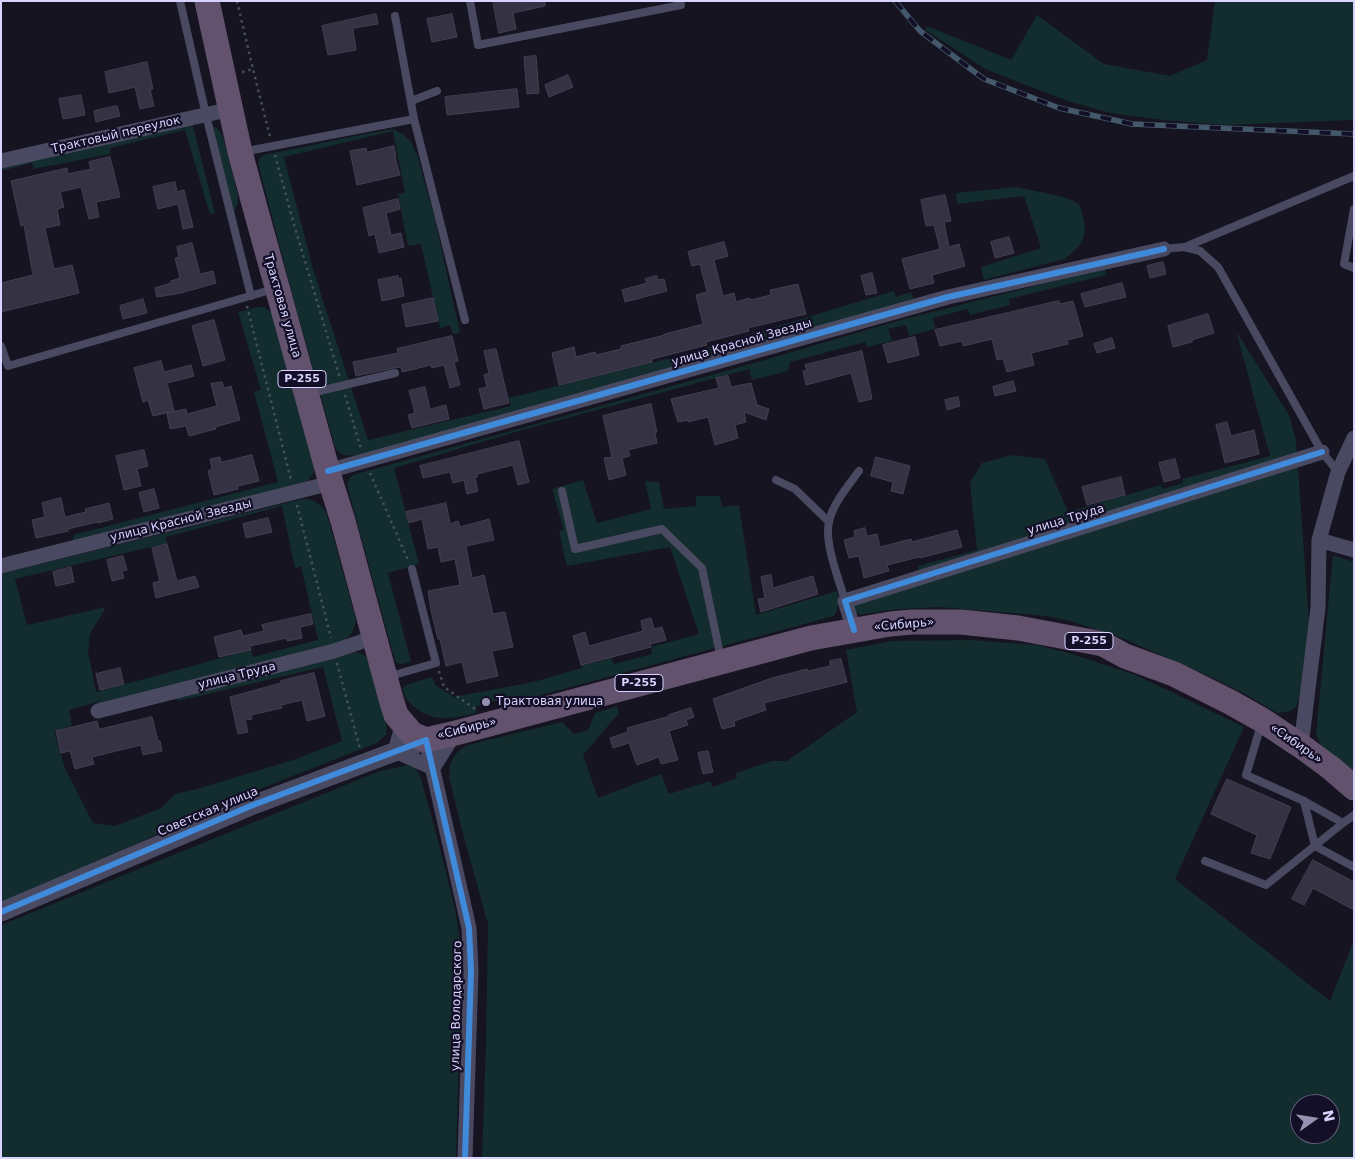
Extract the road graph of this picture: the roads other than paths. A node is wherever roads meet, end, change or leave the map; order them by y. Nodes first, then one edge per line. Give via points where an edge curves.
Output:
1 (180, 1) edge
2 (207, 1) edge
3 (470, 1) edge
4 (681, 5) dead end
5 (395, 16) dead end
6 (437, 92) dead end
7 (411, 101) junction
8 (231, 109) junction
9 (206, 115) junction
10 (414, 119) junction
11 (240, 152) junction
12 (1, 161) edge
13 (1354, 176) edge
14 (1354, 209) edge
15 (1184, 247) junction
16 (1164, 249) joint
17 (1354, 268) edge
18 (276, 288) junction
19 (248, 297) junction
20 (464, 320) dead end
21 (1, 346) edge
22 (395, 373) dead end
23 (306, 394) junction
24 (1354, 438) edge
25 (1322, 452) junction
26 (859, 470) dead end
27 (1338, 472) junction
28 (330, 477) junction
29 (776, 480) dead end
30 (562, 491) dead end
31 (829, 522) junction
32 (1320, 540) junction
33 (1354, 550) edge
34 (1, 566) edge
35 (412, 569) road end
36 (845, 602) junction
37 (854, 630) junction
38 (375, 637) junction
39 (721, 661) junction
40 (385, 678) junction
41 (98, 711) dead end
42 (1262, 720) junction
43 (403, 723) junction
44 (455, 733) junction
45 (426, 740) junction
46 (1301, 746) junction
47 (395, 751) junction
48 (432, 768) junction
49 (1354, 788) edge
50 (1304, 801) junction
51 (1354, 816) edge
52 (1343, 823) junction
53 (1315, 846) junction
54 (1205, 861) dead end
55 (1354, 868) edge
56 (1, 912) edge
57 (465, 1158) edge

1 - 9 lane
2 - 8 highway, Трактовая улица / Р-255
3 - 4 lane via 478,45
5 - 7 lane
6 - 7 lane
7 - 10 lane
8 - 9 street, Трактовый переулок
8 - 11 highway, Трактовая улица / Р-255
9 - 12 street, Трактовый переулок
9 - 19 lane
10 - 11 lane
10 - 20 lane
11 - 18 highway, Трактовая улица / Р-255
13 - 15 lane
14 - 17 lane via 1344,264
15 - 16 lane
15 - 25 lane via 1200,251 1218,267
16 - 28 street, улица Красной Звезды via 948,297 364,461
18 - 19 lane
18 - 23 highway, Трактовая улица / Р-255
19 - 21 lane via 8,366
22 - 23 lane
23 - 28 highway, Трактовая улица / Р-255
24 - 27 street
25 - 27 lane
25 - 36 street, улица Труда
26 - 31 lane via 839,498
27 - 32 street
28 - 34 street, улица Красной Звезды via 294,493
28 - 38 highway, Трактовая улица / Р-255
29 - 31 lane via 795,489
30 - 39 lane via 575,548 662,529 702,568
31 - 36 lane via 829,547
32 - 33 street
32 - 46 street via 1318,608
35 - 40 lane via 436,663
36 - 37 street
37 - 39 highway, «Сибирь» / Р-255
37 - 42 highway, «Сибирь» / Р-255 via 912,622 961,622 1018,628 1103,644 1174,674
38 - 40 highway, Трактовая улица / Р-255
38 - 41 street, улица Труда via 334,651
39 - 44 highway, «Сибирь» / Р-255
40 - 43 highway, Трактовая улица / Р-255 via 390,700
42 - 46 highway, «Сибирь» / Р-255
42 - 50 lane via 1246,775
43 - 45 highway, Трактовая улица / Р-255 via 412,734
43 - 47 street
44 - 45 highway, «Сибирь» / Р-255
44 - 48 street
45 - 47 street, Советская улица
45 - 48 street, улица Володарского
46 - 49 highway, «Сибирь» / Р-255
47 - 48 street
47 - 56 street, Советская улица via 253,805
48 - 57 street, улица Володарского via 469,928 471,971
50 - 52 lane
50 - 53 lane
51 - 52 lane
52 - 53 lane
53 - 54 lane via 1266,885
53 - 55 lane

